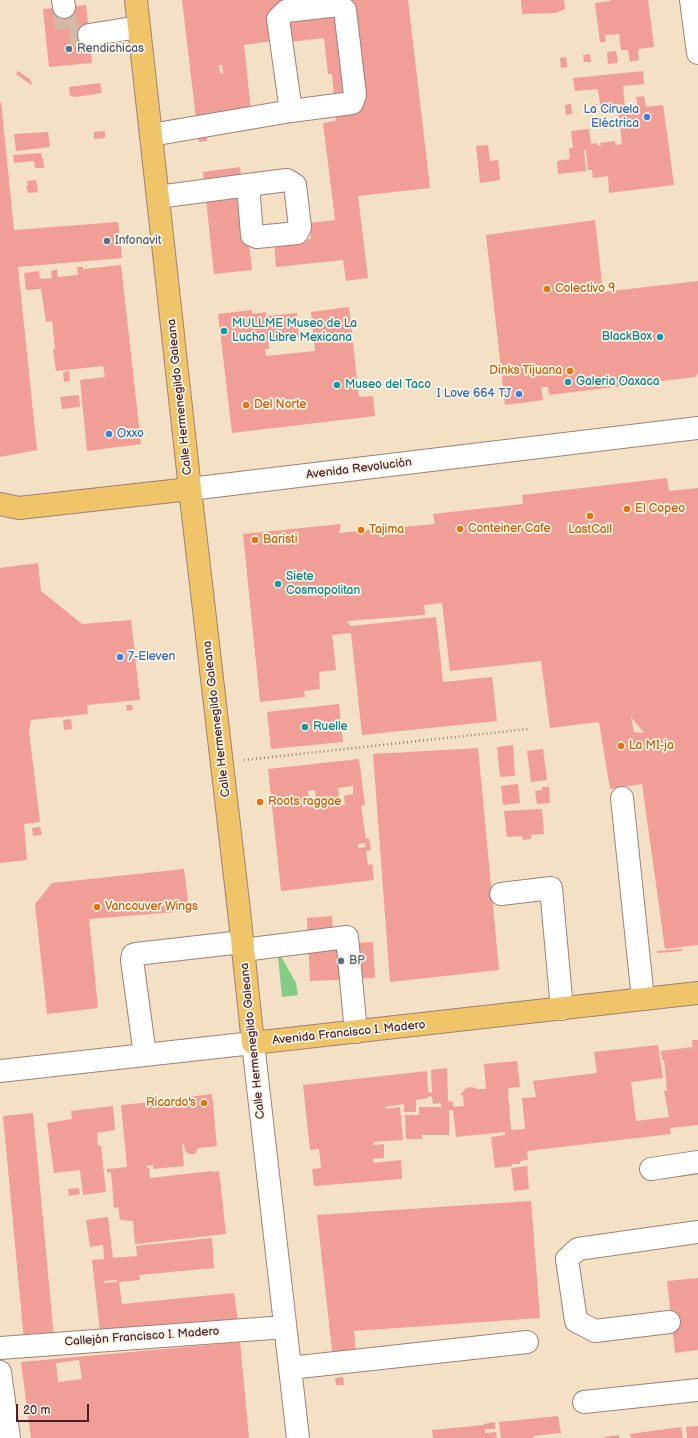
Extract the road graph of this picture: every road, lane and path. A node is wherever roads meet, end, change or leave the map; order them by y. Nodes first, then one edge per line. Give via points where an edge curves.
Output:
1 (136, 0) edge
2 (691, 0) edge
3 (139, 27) junction
4 (89, 35) tunnel mouth
5 (698, 53) edge
6 (291, 111) junction
7 (151, 135) junction
8 (248, 185) dead end
9 (158, 197) junction
10 (698, 428) edge
11 (190, 489) junction
12 (10, 506) edge
13 (0, 519) edge
14 (528, 728) dead end
15 (222, 763) junction
16 (622, 798) dead end
17 (501, 894) dead end
18 (243, 946) junction
19 (698, 993) edge
20 (643, 999) junction
21 (562, 1009) junction
22 (356, 1032) junction
23 (253, 1043) junction
24 (145, 1055) junction
25 (0, 1071) edge
26 (698, 1162) edge
27 (651, 1169) dead end
28 (698, 1232) edge
29 (669, 1322) dead end
30 (285, 1327) junction
31 (527, 1342) dead end
32 (0, 1348) edge
33 (290, 1368) junction
34 (0, 1372) edge
35 (698, 1390) edge
36 (584, 1402) dead end
37 (9, 1438) edge
38 (298, 1438) edge

1 - 3 main road, Calle Hermenegildo Galeana
2 - 5 street
3 - 4 street
3 - 7 main road, Calle Hermenegildo Galeana
6 - 6 street via 278,18 286,11 339,5 345,10 355,95 352,104
6 - 7 street
7 - 9 main road, Calle Hermenegildo Galeana
8 - 9 street
9 - 11 main road, Calle Hermenegildo Galeana
10 - 11 street, Avenida Revolución
11 - 12 main road, Avenida Revolución
11 - 15 main road, Calle Hermenegildo Galeana
12 - 13 main road, Avenida Revolución
14 - 15 path
15 - 18 main road, Calle Hermenegildo Galeana
16 - 20 street
17 - 21 street via 551,888
18 - 22 street via 347,937
18 - 23 main road, Calle Hermenegildo Galeana
18 - 24 street via 133,955
19 - 20 main road, Avenida Francisco I. Madero
20 - 21 main road, Avenida Francisco I. Madero
21 - 22 main road, Avenida Francisco I. Madero
22 - 23 main road, Avenida Francisco I. Madero
23 - 24 street, Avenida Francisco I. Madero
23 - 30 street, Calle Hermenegildo Galeana
24 - 25 street, Avenida Francisco I. Madero
26 - 27 street
28 - 29 street via 578,1248 567,1259 576,1321 595,1331
30 - 32 street, Callejón Francisco I. Madero
30 - 33 street, Calle Hermenegildo Galeana
31 - 33 street
33 - 38 street, Calle Hermenegildo Galeana
34 - 37 street
35 - 36 street

